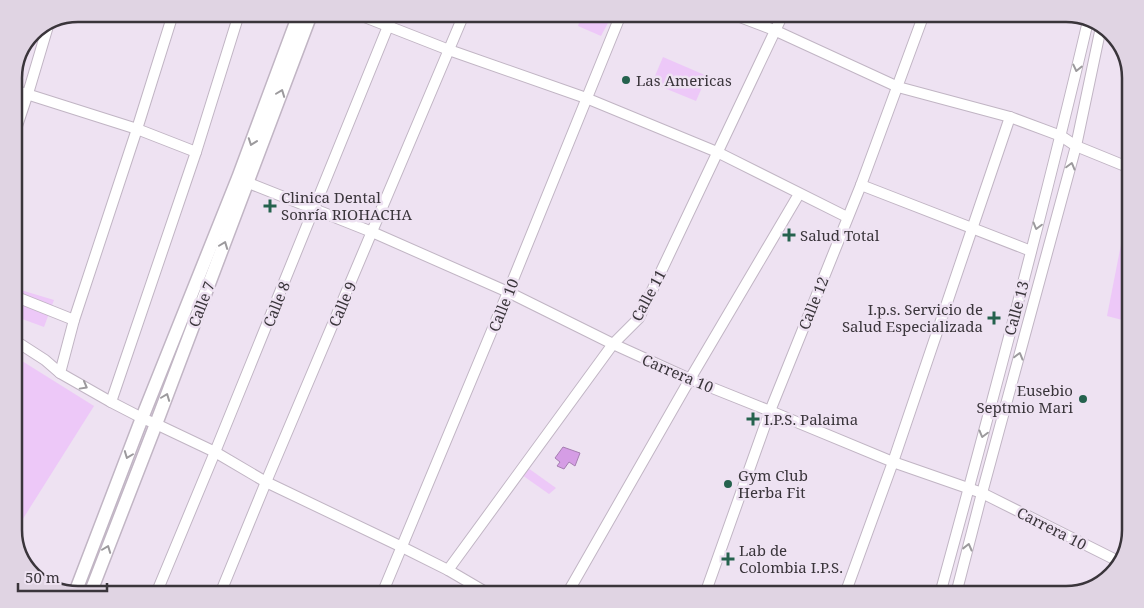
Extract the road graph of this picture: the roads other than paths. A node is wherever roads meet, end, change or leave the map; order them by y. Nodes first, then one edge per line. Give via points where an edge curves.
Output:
1 (170, 23) edge
2 (235, 23) edge
3 (296, 23) edge
4 (307, 23) edge
5 (383, 23) edge
6 (460, 23) edge
7 (617, 23) edge
8 (756, 23) edge
9 (778, 23) edge
10 (921, 23) edge
11 (388, 25) junction
12 (1090, 28) edge
13 (774, 30) junction
14 (46, 33) edge
15 (1099, 34) edge
16 (449, 50) junction
17 (898, 87) junction
18 (23, 93) edge
19 (28, 94) junction
20 (586, 98) junction
21 (23, 109) edge
22 (1010, 116) junction
23 (137, 129) junction
24 (1061, 136) junction
25 (1076, 146) junction
26 (196, 152) junction
27 (717, 152) junction
28 (1121, 164) edge
29 (243, 180) junction
30 (861, 185) junction
31 (799, 194) junction
32 (315, 209) junction
33 (847, 217) junction
34 (972, 228) junction
35 (372, 232) junction
36 (1031, 251) junction
37 (508, 292) junction
38 (23, 300) edge
39 (74, 320) junction
40 (613, 344) junction
41 (23, 346) edge
42 (60, 373) junction
43 (690, 379) junction
44 (111, 402) junction
45 (770, 411) junction
46 (142, 418) junction
47 (156, 424) junction
48 (216, 452) junction
49 (893, 462) junction
50 (266, 482) junction
51 (969, 488) junction
52 (982, 494) junction
53 (402, 547) junction
54 (1113, 559) edge
55 (448, 570) junction
56 (78, 586) edge
57 (93, 586) edge
58 (159, 586) edge
59 (223, 586) edge
60 (385, 586) edge
61 (475, 586) edge
62 (572, 586) edge
63 (708, 586) edge
64 (848, 586) edge
65 (942, 586) edge
66 (958, 586) edge

1 - 23 street
2 - 26 street
3 -> 29 street, Calle 7
29 -> 4 street, Calle 7
5 - 11 street
6 - 16 street, Calle 9
7 - 20 street, Calle 10
8 - 13 street
9 - 13 street, Calle 11
10 - 17 street, Calle 12
11 - 16 street
11 - 32 street, Calle 8
12 -> 24 street, Calle 13
13 - 17 street
13 - 27 street, Calle 11
14 - 19 street
15 - 25 street, Calle 13
16 - 20 street
16 - 35 street, Calle 9
17 - 22 street
17 - 30 street, Calle 12
18 - 19 street
19 - 21 street
19 - 23 street
20 - 27 street
20 - 37 street, Calle 10
22 - 24 street
22 - 34 street
23 - 26 street
23 - 39 street
24 - 25 street
24 -> 36 street, Calle 13
25 - 28 street
52 -> 25 street, Calle 13
26 - 44 street
27 - 31 street
27 - 40 street, Calle 11 via 639,318
29 - 32 street, Carrera 10
29 - 46 street, Calle 7
47 -> 29 street, Calle 7
30 - 33 street, Calle 12
30 - 34 street
31 - 33 street
31 - 43 street
32 - 35 street, Carrera 10
32 - 48 street, Calle 8
33 - 45 street, Calle 12
34 - 36 street
34 - 49 street
35 - 37 street, Carrera 10
35 - 50 street, Calle 9
36 -> 51 street, Calle 13
37 - 40 street, Carrera 10
37 - 53 street, Calle 10
38 - 39 street
39 - 42 street
40 - 43 street, Carrera 10
40 - 55 street, Calle 11
41 - 42 street
42 -> 44 street
43 - 45 street, Carrera 10
43 - 62 street
44 - 46 street
45 - 49 street, Carrera 10
45 - 63 street, Calle 12
46 - 47 street
46 -> 56 street, Calle 7
47 - 48 street
57 -> 47 street, Calle 7
48 - 50 street
48 - 58 street, Calle 8
49 - 51 street, Carrera 10
49 - 64 street
50 - 53 street
50 - 59 street, Calle 9
51 - 52 street, Carrera 10
51 - 65 street, Calle 13
52 - 54 street, Carrera 10
66 -> 52 street, Calle 13
53 - 55 street
53 - 60 street, Calle 10
55 - 61 street

